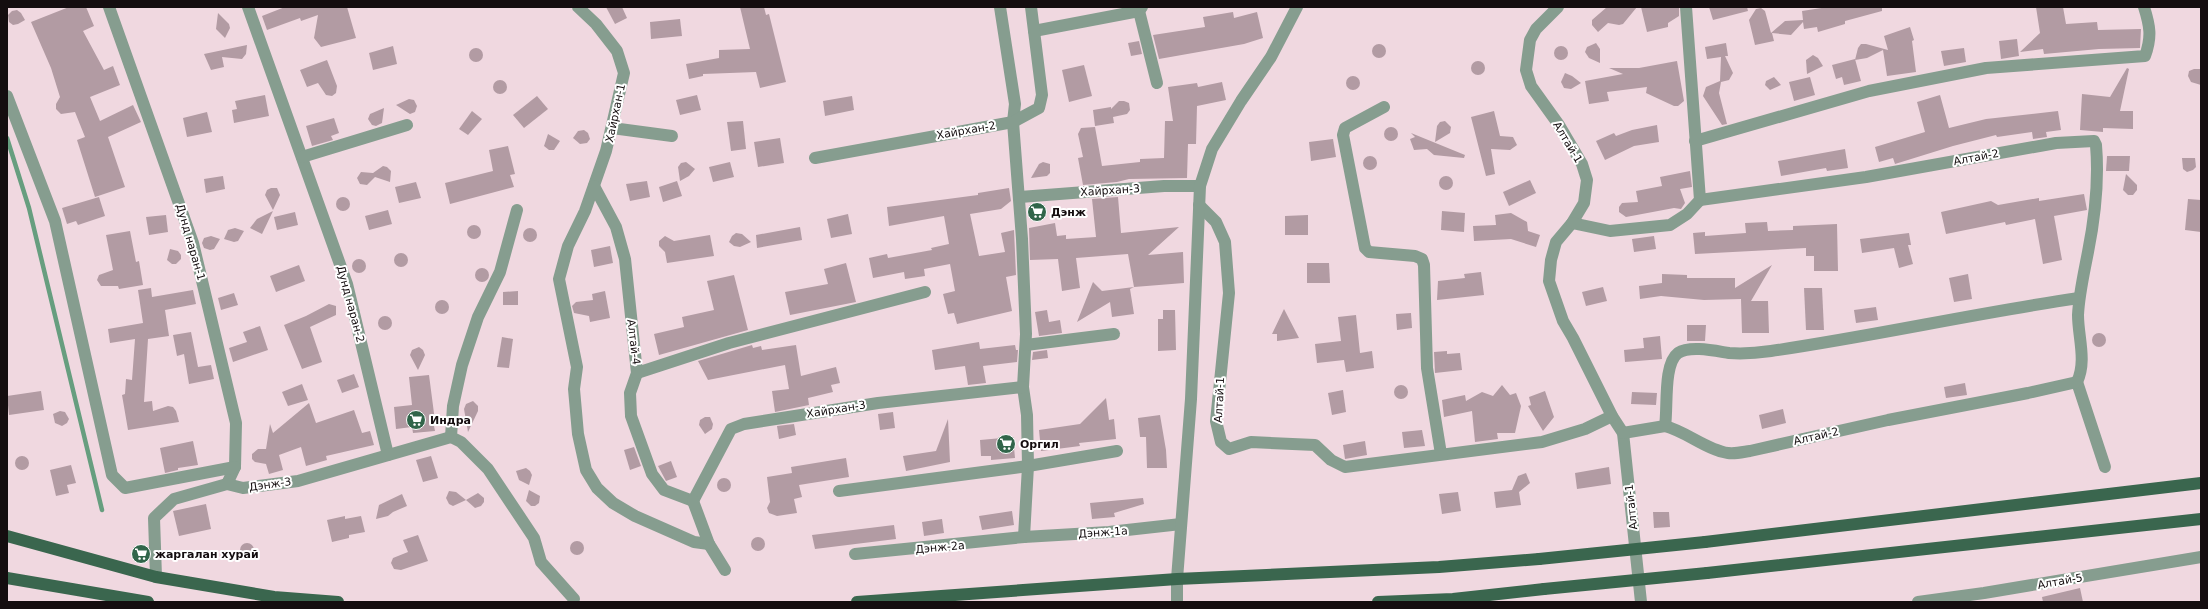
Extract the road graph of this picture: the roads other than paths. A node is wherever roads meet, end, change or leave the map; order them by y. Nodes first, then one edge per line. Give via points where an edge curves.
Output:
1 (109, 7) edge
2 (248, 7) edge
3 (578, 7) edge
4 (1000, 7) edge
5 (1031, 7) edge
6 (1298, 7) edge
7 (1558, 7) edge
8 (1686, 7) edge
9 (2144, 7) edge
10 (1141, 9) edge
11 (1034, 31) junction
12 (1157, 84) dead end
13 (7, 96) edge
14 (1384, 107) dead end
15 (1013, 122) junction
16 (407, 125) dead end
17 (612, 128) junction
18 (672, 136) dead end
19 (1695, 141) junction
20 (302, 158) junction
21 (815, 158) dead end
22 (594, 186) junction
23 (1200, 186) junction
24 (1020, 197) junction
25 (1700, 200) junction
26 (1199, 205) junction
27 (517, 210) dead end
28 (1572, 223) junction
29 (925, 292) dead end
30 (2079, 298) junction
31 (1114, 334) dead end
32 (1026, 345) junction
33 (638, 373) junction
34 (2077, 382) junction
35 (1023, 387) junction
36 (1612, 416) junction
37 (1665, 426) junction
38 (1623, 433) junction
39 (451, 437) junction
40 (1117, 450) dead end
41 (388, 454) junction
42 (1441, 454) junction
43 (1028, 466) junction
44 (235, 467) junction
45 (2105, 467) dead end
46 (2201, 483) edge
47 (227, 484) junction
48 (839, 491) dead end
49 (693, 501) junction
50 (2201, 519) edge
51 (1181, 524) junction
52 (7, 536) edge
53 (1024, 537) junction
54 (709, 544) junction
55 (855, 554) dead end
56 (2201, 557) edge
57 (725, 570) dead end
58 (7, 578) edge
59 (156, 578) junction
60 (1177, 579) junction
61 (574, 599) dead end
62 (148, 602) edge
63 (338, 602) edge
64 (857, 602) edge
65 (1177, 602) edge
66 (1378, 602) edge
67 (1640, 602) edge
68 (1918, 602) edge

1 - 44 street, Дунд наран-1 via 193,243 236,423
2 - 20 street, Дунд наран-2
3 - 17 street, Хайрхан-1 via 596,24 617,51 624,73
4 - 15 street via 1015,104
5 - 11 street, Хайрхан-2
6 - 23 street via 1271,57 1241,100 1212,149
7 - 28 street, Алтай-1 via 1536,29 1530,40 1526,70 1530,86 1559,125 1582,164 1587,180 1584,203
8 - 19 street
9 - 19 street via 2149,21 2150,43 2145,56 1986,68 1869,91
10 - 11 street
10 - 12 street
11 - 15 street, Хайрхан-2 via 1042,95 1039,108
13 - 44 street via 55,222 112,474 124,488
14 - 42 street via 1345,128 1343,135 1365,248 1369,252 1415,256 1422,259 1424,265 1427,368
15 - 21 street, Хайрхан-2
15 - 24 street
16 - 20 street
17 - 18 street
17 - 22 street, Хайрхан-1
19 - 25 street
20 - 41 street, Дунд наран-2 via 347,284
22 - 33 street, Алтай-4 via 616,227 625,259
22 - 54 street, Хайрхан-1 via 568,246 559,279 576,367 574,389 578,434 586,470 597,488 613,503 635,516 694,542
23 - 24 street, Хайрхан-3 via 1164,186
23 - 26 street
24 - 32 street
25 - 28 street via 1687,214 1670,225 1610,231
25 - 30 street, Алтай-2 via 1866,177 2056,143 2094,141 2097,157 2095,202
26 - 42 street, Алтай-1 via 1216,222 1225,242 1229,293 1216,421 1221,442 1229,449 1251,442 1315,445 1331,460 1345,467
26 - 51 street via 1191,399
27 - 39 street via 500,272 478,317 462,365 452,406
28 - 36 street, Алтай-1 via 1556,242 1549,281 1563,321
29 - 33 street via 729,343
30 - 34 street, Алтай-2 via 2082,372
30 - 37 street via 2009,308 1771,351 1729,353 1699,349 1679,352 1672,359 1669,371
31 - 32 street
32 - 35 street
33 - 49 street, Алтай-4 via 630,393 631,416 652,474 664,490
34 - 37 street, Алтай-2 via 1750,451 1730,453 1718,450 1682,431
34 - 45 street
35 - 43 street via 1027,415
35 - 49 street, Хайрхан-3 via 878,403 744,424 731,430
36 - 38 street, Алтай-1
36 - 42 street, Алтай-1 via 1585,429 1542,442
37 - 38 street, Алтай-2
38 - 67 street, Алтай-1
39 - 41 street, Дэнж-3
39 - 61 street via 461,442 488,469 534,538 541,562
40 - 43 street
41 - 47 street, Дэнж-3 via 298,481 243,488
43 - 48 street
43 - 53 street
44 - 47 street, Дунд наран-1
46 - 60 main road, bridge via 1705,542 1539,559 1439,567
47 - 59 street, Дэнж-3 via 174,498 154,518
49 - 54 street
50 - 66 main road, bridge via 1453,599
51 - 53 street, Дэнж-1а via 1109,532
51 - 60 street
52 - 59 main road
53 - 55 street, Дэнж-2а
54 - 57 street
56 - 68 street, Алтай-5
58 - 62 main road
59 - 63 main road via 274,597
60 - 64 main road
60 - 65 street

